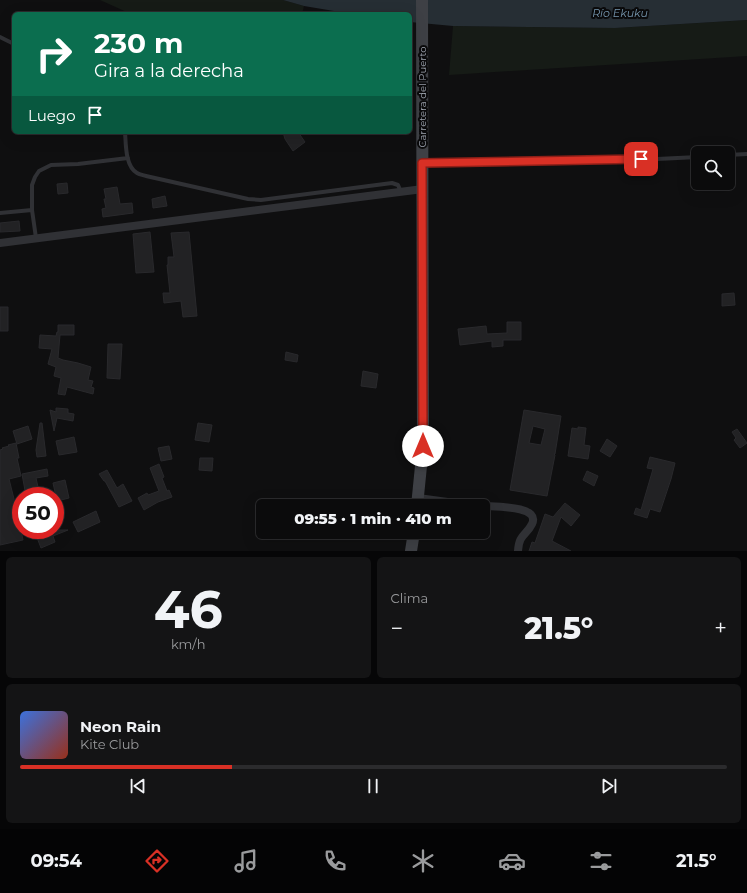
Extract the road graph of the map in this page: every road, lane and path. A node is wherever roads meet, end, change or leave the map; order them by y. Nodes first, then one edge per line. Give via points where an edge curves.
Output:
1 (422, 0) edge
2 (0, 37) edge
3 (12, 43) edge
4 (124, 134) edge
5 (747, 154) edge
6 (735, 155) edge
7 (691, 157) edge
8 (128, 158) junction
9 (422, 163) junction
10 (423, 189) junction
11 (401, 192) junction
12 (32, 210) junction
13 (0, 213) edge
14 (36, 239) junction
15 (0, 243) edge
16 (417, 499) edge
17 (490, 506) edge
18 (413, 539) edge
19 (411, 551) edge
20 (518, 551) edge

1 - 9 main road, Carretera del Puerto
2 - 3 lane
4 - 8 lane
5 - 6 lane
7 - 9 lane
8 - 11 lane via 136,173 248,199 261,200 392,183 398,185
8 - 12 lane via 52,165 39,171 32,185
9 - 10 main road, Carretera del Puerto
10 - 11 street
10 - 16 main road, Carretera del Puerto via 423,446
11 - 14 street
12 - 13 lane
12 - 14 lane
14 - 15 street
17 - 20 street via 523,509 532,516 531,526 518,543
18 - 19 main road

